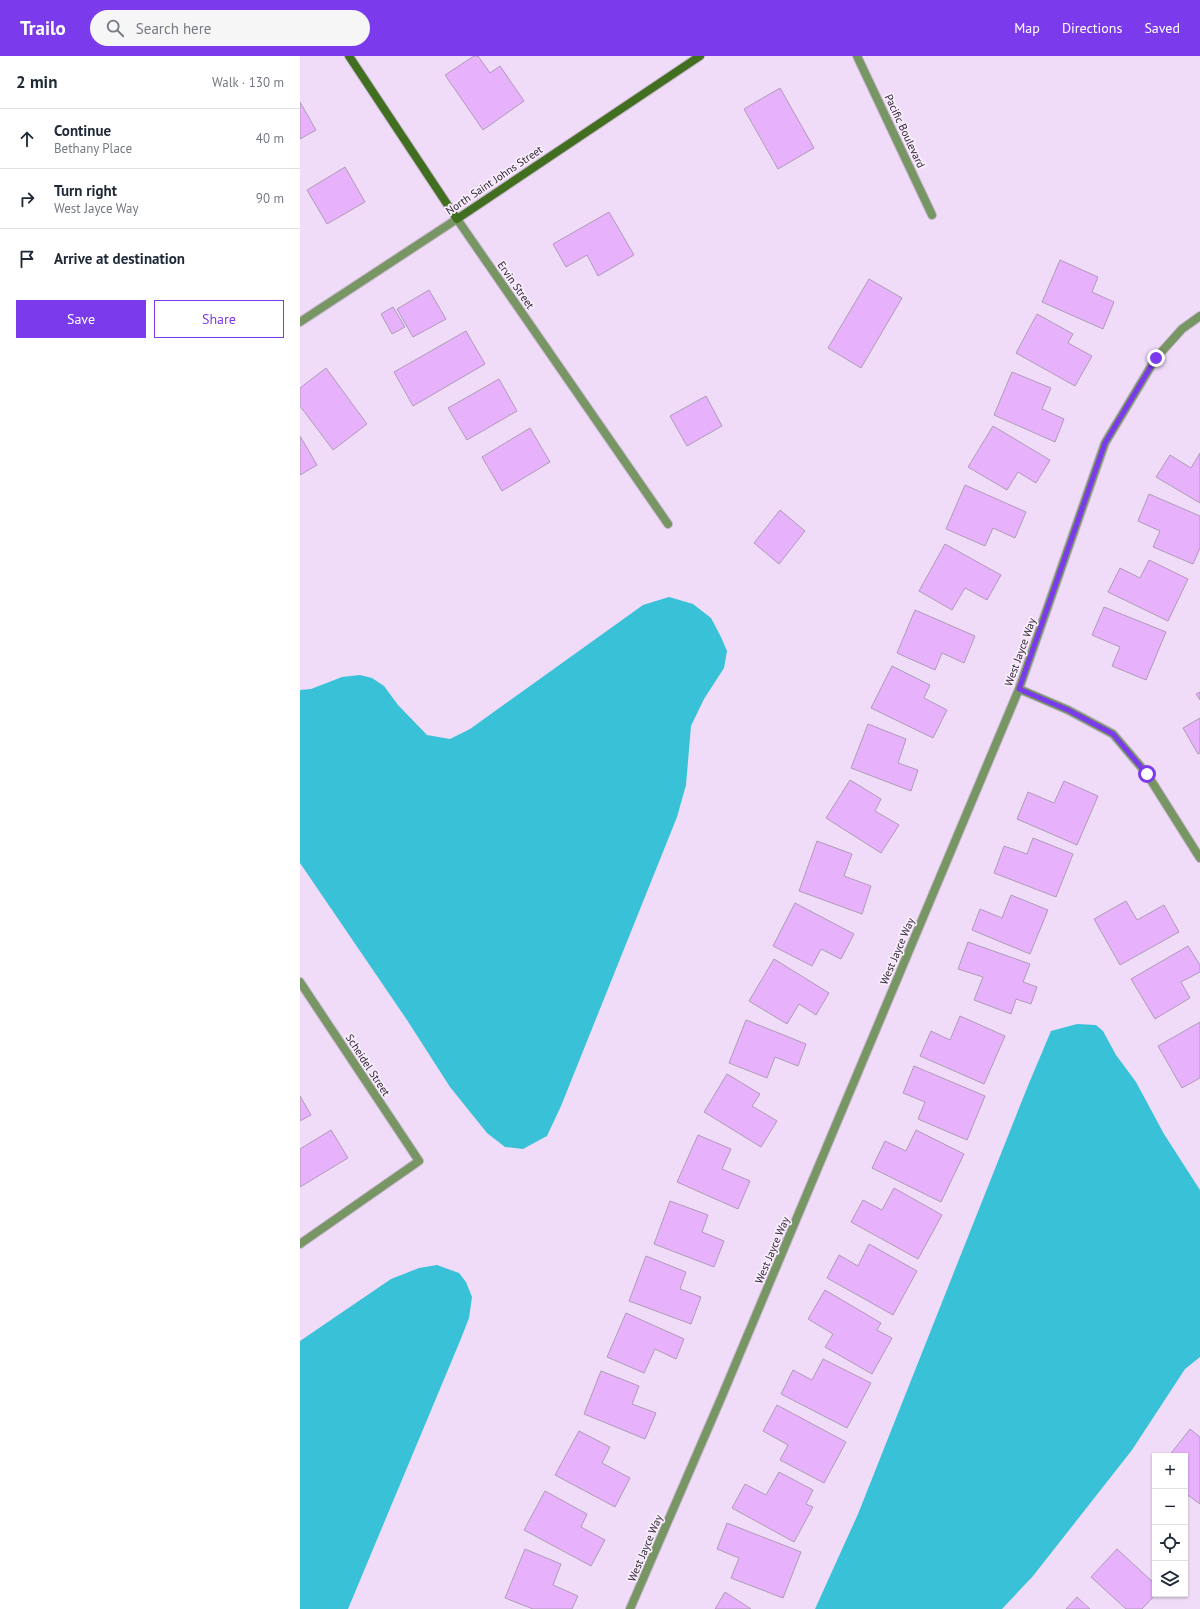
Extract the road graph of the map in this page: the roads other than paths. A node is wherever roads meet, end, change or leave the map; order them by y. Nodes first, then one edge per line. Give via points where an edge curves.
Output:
1 (349, 56) edge
2 (700, 56) edge
3 (857, 56) edge
4 (932, 215) dead end
5 (457, 219) junction
6 (1200, 316) edge
7 (300, 322) edge
8 (668, 524) dead end
9 (1019, 689) junction
10 (1200, 858) edge
11 (300, 982) edge
12 (300, 1244) edge
13 (630, 1609) edge

1 - 5 street, Ervin Street
2 - 5 street, North Saint Johns Street
3 - 4 street, Pacific Boulevard
5 - 7 street, North Saint Johns Street
5 - 8 street, Ervin Street
6 - 9 street, West Jayce Way via 1182,329 1156,358 1105,443
9 - 10 street via 1068,710 1113,734 1147,774
9 - 13 street, West Jayce Way
11 - 12 street, Scheidel Street via 419,1161

